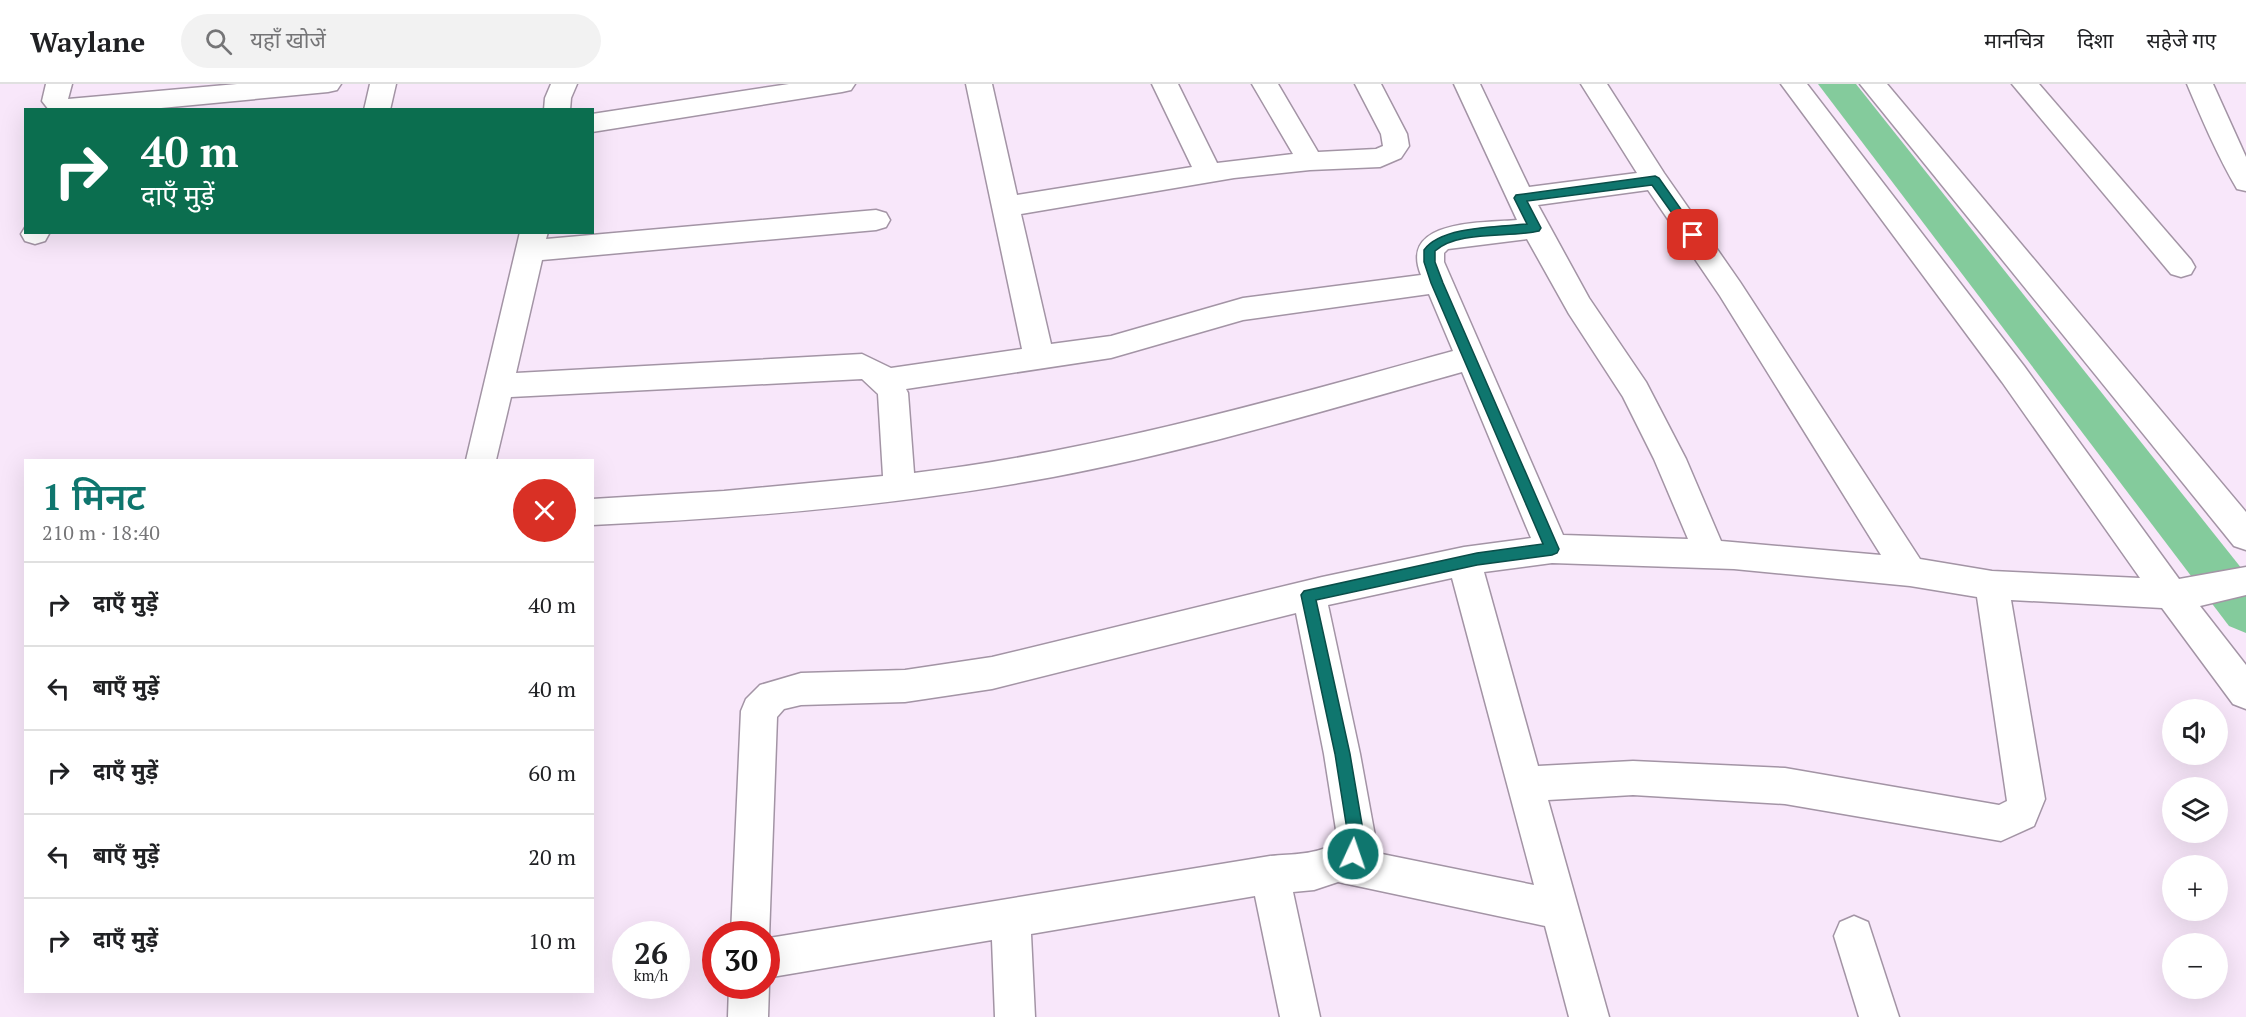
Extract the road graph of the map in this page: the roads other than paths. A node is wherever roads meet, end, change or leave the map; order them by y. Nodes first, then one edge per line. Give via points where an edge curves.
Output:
1 (59, 84) edge
2 (328, 84) edge
3 (383, 84) edge
4 (564, 84) edge
5 (842, 84) edge
6 (979, 84) edge
7 (1164, 84) edge
8 (1265, 84) edge
9 (1368, 84) edge
10 (1467, 84) edge
11 (1594, 84) edge
12 (1794, 84) edge
13 (1873, 84) edge
14 (2025, 84) edge
15 (2200, 84) edge
16 (377, 108) edge
17 (557, 108) edge
18 (594, 123) edge
19 (1310, 161) junction
20 (1209, 174) junction
21 (1655, 180) junction
22 (2246, 182) edge
23 (1520, 198) junction
24 (1005, 207) junction
25 (876, 220) dead end
26 (1535, 228) junction
27 (532, 242) edge
28 (2181, 267) dead end
29 (1437, 283) junction
30 (1039, 358) junction
31 (1469, 358) junction
32 (886, 380) junction
33 (499, 386) junction
34 (481, 459) edge
35 (899, 486) junction
36 (594, 512) edge
37 (2246, 536) edge
38 (1552, 549) junction
39 (1710, 553) junction
40 (1464, 561) junction
41 (1910, 572) junction
42 (2246, 581) edge
43 (1992, 585) junction
44 (2186, 593) junction
45 (1308, 595) junction
46 (2246, 693) edge
47 (1524, 784) junction
48 (1339, 864) junction
49 (1270, 874) junction
50 (1559, 910) junction
51 (1011, 918) junction
52 (751, 921) edge
53 (1854, 936) dead end
54 (780, 956) edge
55 (749, 999) edge
56 (748, 1017) edge
57 (1015, 1017) edge
58 (1300, 1017) edge
59 (1589, 1017) edge
60 (1878, 1017) edge

1 - 2 street via 55,101 61,107 76,107
3 - 16 street
4 - 17 street
5 - 18 street
6 - 24 street
7 - 20 street
8 - 19 street
9 - 19 street via 1394,134 1396,146 1392,152 1380,158
10 - 23 street
11 - 21 street
12 - 44 street via 2013,374
13 - 37 street
14 - 28 street
15 - 22 street
19 - 20 street
20 - 24 street
21 - 23 street
21 - 41 street via 1737,299
23 - 26 street
24 - 30 street
25 - 27 street
26 - 29 street via 1439,241 1430,250
26 - 39 street via 1579,306 1635,390
27 - 33 street
29 - 30 street via 1243,309 1111,346
29 - 31 street
30 - 32 street
31 - 35 street via 1119,451
31 - 38 street
32 - 33 street via 862,366
32 - 35 street via 893,393
33 - 34 street
35 - 36 street via 705,508
38 - 39 street
38 - 40 street
39 - 41 street
40 - 45 street
40 - 47 street
41 - 43 street
42 - 44 street
43 - 44 street
43 - 47 street via 2026,799 2021,813 2001,823 1785,786 1633,778
44 - 46 street
45 - 48 street via 1356,836 1353,854
45 - 52 street via 992,673 905,686 801,689 773,696 759,711
47 - 50 street
48 - 49 street via 1323,870
48 - 50 street
49 - 51 street
49 - 58 street
50 - 59 street
51 - 54 street
51 - 57 street
53 - 60 street
55 - 56 street

